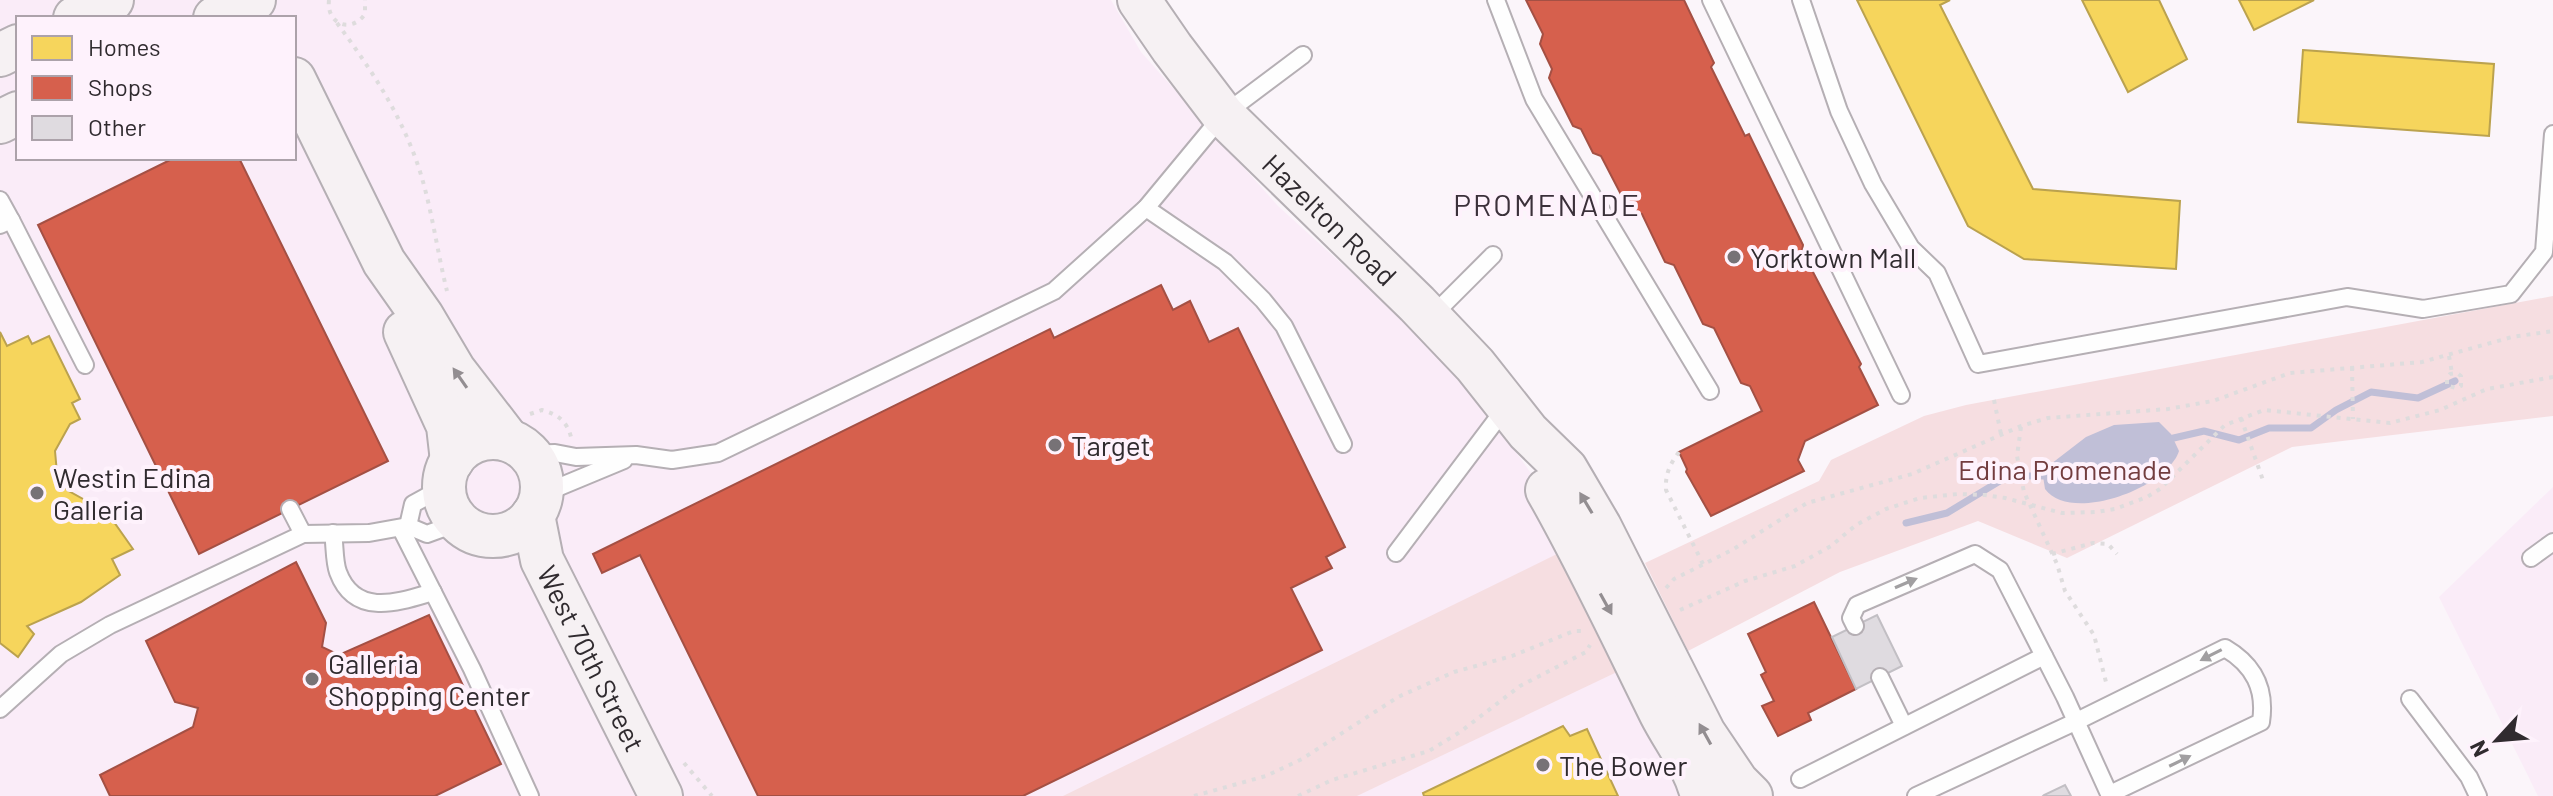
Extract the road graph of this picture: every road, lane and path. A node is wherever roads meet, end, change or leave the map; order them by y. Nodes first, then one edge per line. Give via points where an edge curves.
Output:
1 (112, 0) edge
2 (254, 0) edge
3 (329, 0) edge
4 (365, 0) edge
5 (1139, 0) edge
6 (1496, 0) edge
7 (1711, 0) edge
8 (1801, 0) edge
9 (79, 16) edge
10 (219, 16) edge
11 (1303, 55) dead end
12 (296, 83) edge
13 (1223, 115) junction
14 (2553, 134) edge
15 (0, 200) edge
16 (1146, 208) junction
17 (5, 223) edge
18 (1493, 255) dead end
19 (384, 262) junction
20 (1430, 318) junction
21 (2553, 331) edge
22 (2449, 355) junction
23 (85, 365) dead end
24 (2352, 367) junction
25 (2452, 373) junction
26 (2553, 377) edge
27 (2459, 387) junction
28 (1710, 391) dead end
29 (1901, 395) dead end
30 (2465, 398) junction
31 (1994, 400) dead end
32 (2241, 418) junction
33 (1518, 419) junction
34 (2353, 419) junction
35 (2021, 426) junction
36 (2001, 434) junction
37 (1343, 444) dead end
38 (518, 447) junction
39 (1679, 452) dead end
40 (636, 455) junction
41 (2264, 483) dead end
42 (460, 501) junction
43 (2031, 505) junction
44 (537, 507) junction
45 (290, 509) dead end
46 (404, 528) junction
47 (333, 533) junction
48 (303, 534) junction
49 (2553, 542) edge
50 (1396, 553) dead end
51 (2052, 554) junction
52 (2117, 554) dead end
53 (2531, 558) dead end
54 (1703, 564) junction
55 (433, 592) junction
56 (1659, 598) dead end
57 (1670, 604) dead end
58 (1855, 626) dead end
59 (1587, 630) dead end
60 (1593, 641) dead end
61 (2044, 656) junction
62 (1880, 677) dead end
63 (2410, 699) dead end
64 (2115, 703) junction
65 (0, 709) edge
66 (2075, 722) junction
67 (1904, 726) junction
68 (1800, 779) dead end
69 (2110, 795) edge
70 (530, 796) edge
71 (631, 796) edge
72 (661, 796) edge
73 (1194, 796) edge
74 (1298, 796) edge
75 (1702, 796) edge
76 (1751, 796) edge
77 (1916, 796) edge
78 (2478, 796) edge

1 - 9 street
2 - 10 street
3 - 4 path via 332,18 350,26 365,14
5 - 13 street, Hazelton Road
6 - 28 lane via 1534,99
7 - 29 lane
8 - 14 lane via 1839,111 1873,184 1911,248 1937,273 1978,364 2347,297 2423,309 2511,294 2544,252
11 - 13 lane
12 - 19 street
13 - 16 lane
13 - 20 street, Hazelton Road
15 - 17 lane
16 - 37 lane via 1225,262 1263,300 1284,326
16 - 40 lane via 1054,291 718,453 672,460
17 - 23 lane
18 - 20 lane
38 -> 19 street via 454,370
19 - 42 street via 405,333 448,426
20 - 33 street, Hazelton Road
21 - 22 path
22 - 24 path
22 - 25 path
24 - 34 path
24 - 35 path via 2290,373 2183,407 2048,418
25 - 27 path via 2460,374
25 - 27 path via 2448,385
26 - 30 path
27 - 30 path
30 - 34 path via 2390,423
31 - 36 path
32 - 34 path via 2264,410
32 - 41 path
32 - 43 path via 2217,431 2160,489 2133,503 2080,513
33 - 50 lane
33 -> 75 street, Hazelton Road via 1545,486
76 -> 33 street, Hazelton Road via 1704,733 1566,469
35 - 36 path
35 - 43 path via 2019,473
36 - 54 path via 1912,474 1807,503
38 - 40 lane via 576,457
38 - 42 street via 492,438 462,449
38 - 44 street via 540,475
39 - 54 path via 1670,464 1666,490
40 - 44 lane via 579,477
42 - 44 street via 496,536 517,530
42 - 46 lane via 427,534
42 - 46 lane via 413,504
42 - 71 street, West 70th Street via 516,572
43 - 51 path
43 - 57 path via 1971,494 1920,498 1856,525 1795,566 1737,584 1680,611
44 - 72 street, West 70th Street via 542,560
45 - 48 lane
46 - 47 lane
46 - 55 lane
47 - 48 lane
47 - 55 lane via 338,573 354,595 384,604
48 - 65 lane via 110,625 61,654
49 - 53 lane
51 - 52 path via 2093,543 2108,544
51 - 64 path via 2065,591 2094,635
54 - 56 path via 1674,579
55 - 70 lane
58 -> 61 lane via 1851,618 1857,605 1975,554 2000,570
59 - 73 path via 1454,672 1398,697 1302,759 1266,776
60 - 74 path via 1586,652 1520,686 1429,751 1332,780
61 - 66 lane
61 - 67 lane
62 - 67 lane
63 - 78 lane
64 - 66 lane
69 -> 64 lane via 2261,722 2264,699 2244,659 2225,648
66 - 69 lane
66 - 77 lane
67 - 68 lane

